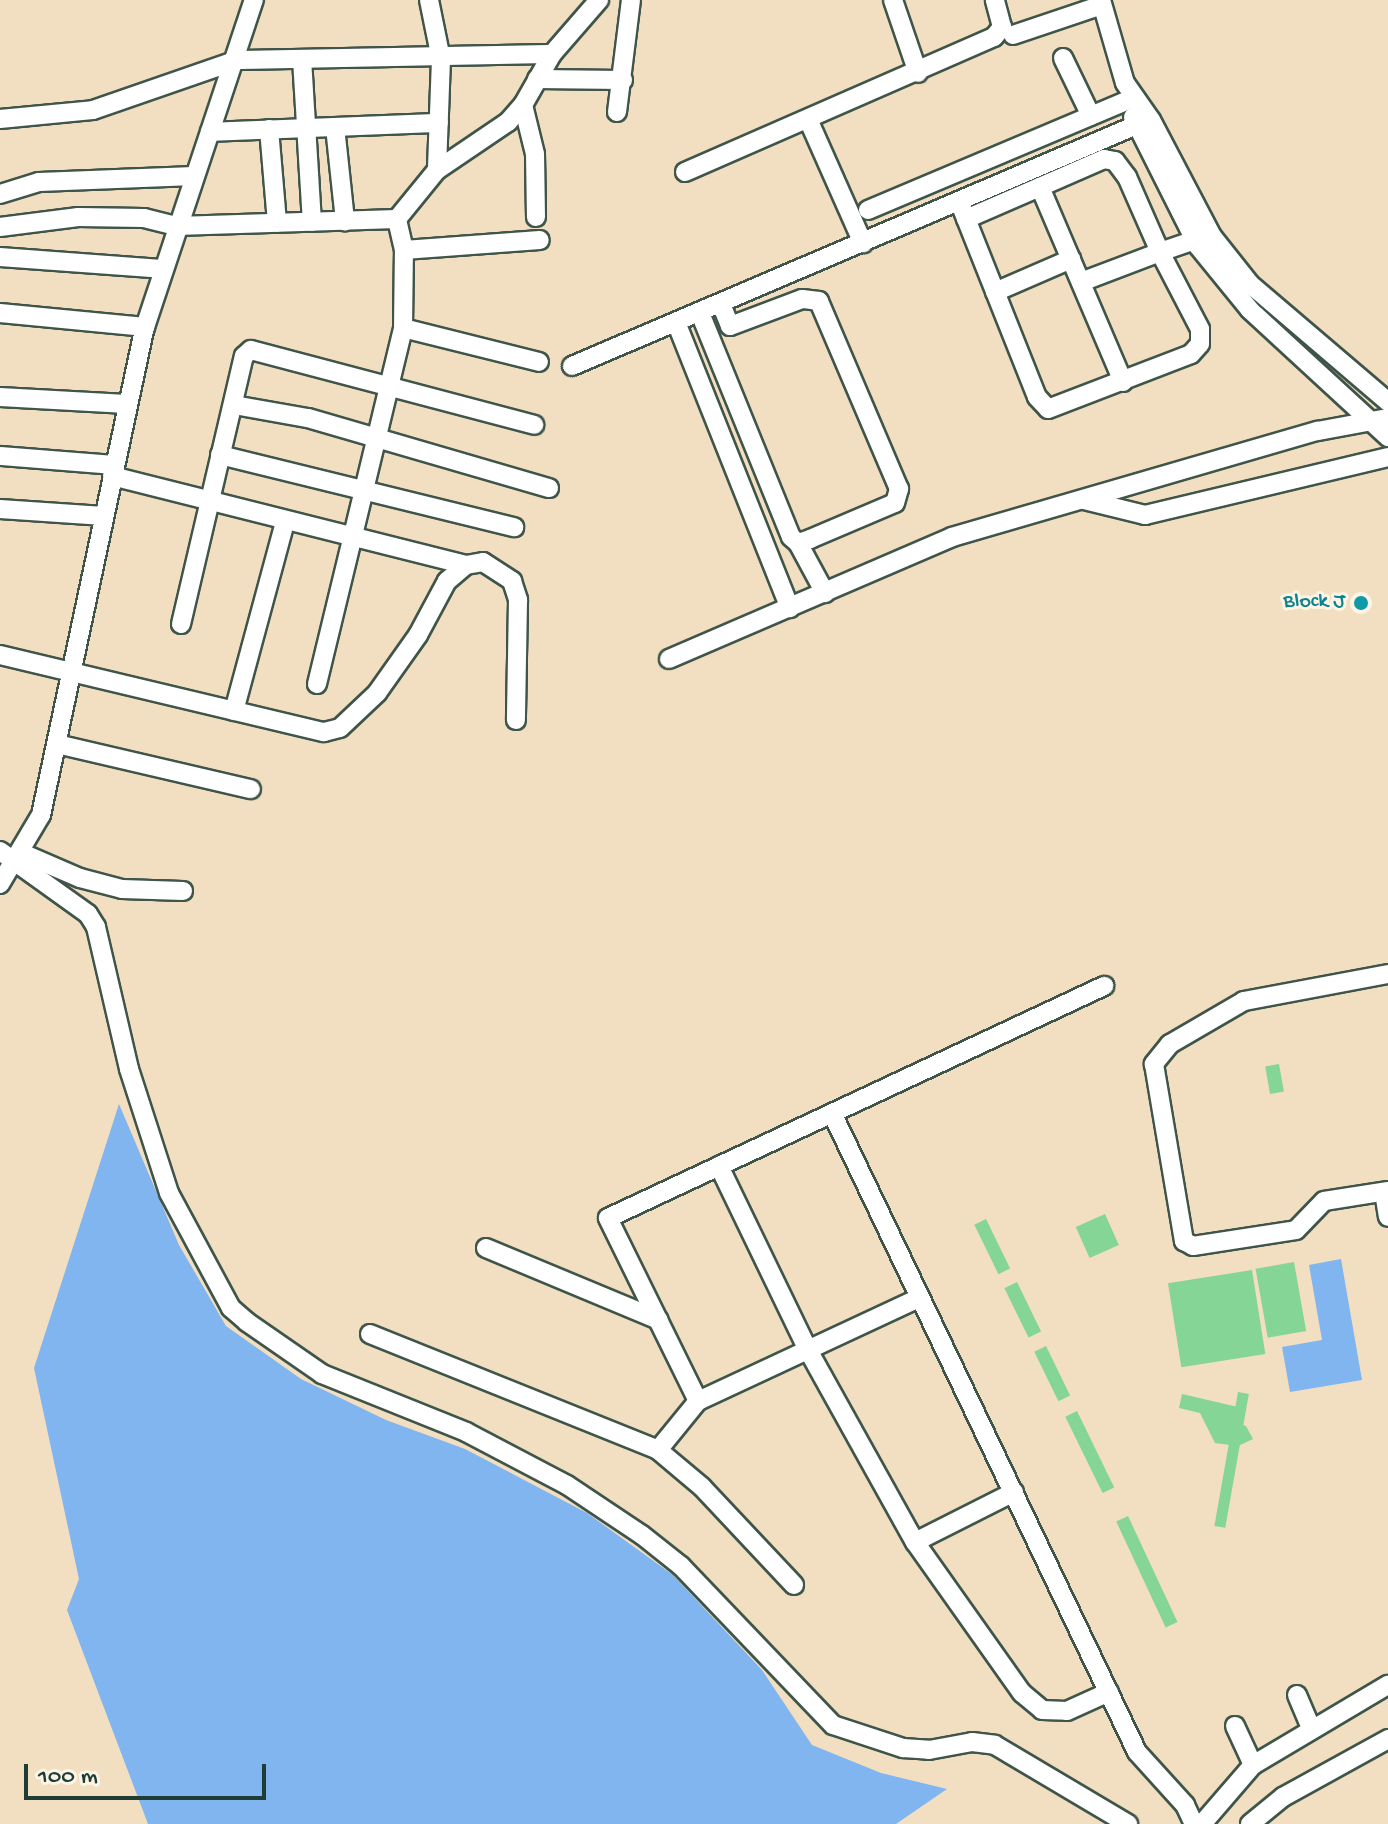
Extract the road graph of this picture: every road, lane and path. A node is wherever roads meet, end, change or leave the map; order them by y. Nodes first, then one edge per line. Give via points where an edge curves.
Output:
1 (254, 0) edge
2 (429, 0) edge
3 (599, 0) edge
4 (631, 0) edge
5 (893, 0) edge
6 (995, 0) edge
7 (1101, 2) edge
8 (1013, 35) dead end
9 (552, 54) junction
10 (1063, 58) dead end
11 (302, 59) junction
12 (441, 59) junction
13 (237, 60) junction
14 (918, 73) junction
15 (537, 79) junction
16 (623, 80) junction
17 (1133, 98) junction
18 (523, 105) junction
19 (617, 112) dead end
20 (1091, 116) junction
21 (0, 119) edge
22 (808, 119) junction
23 (439, 123) junction
24 (1134, 126) junction
25 (335, 127) junction
26 (306, 128) junction
27 (269, 129) junction
28 (210, 132) junction
29 (437, 170) junction
30 (685, 172) dead end
31 (194, 176) junction
32 (1040, 187) junction
33 (0, 194) edge
34 (959, 201) junction
35 (868, 210) dead end
36 (536, 217) dead end
37 (397, 219) junction
38 (966, 219) junction
39 (345, 221) junction
40 (312, 222) junction
41 (277, 223) junction
42 (176, 226) junction
43 (0, 227) edge
44 (540, 240) dead end
45 (1195, 240) junction
46 (863, 243) junction
47 (404, 250) junction
48 (1160, 252) junction
49 (0, 257) edge
50 (1071, 259) junction
51 (162, 269) junction
52 (1081, 282) junction
53 (995, 292) junction
54 (721, 304) junction
55 (0, 313) edge
56 (700, 313) junction
57 (676, 322) junction
58 (730, 326) junction
59 (145, 327) junction
60 (403, 328) junction
61 (711, 336) junction
62 (539, 362) dead end
63 (572, 366) dead end
64 (1123, 382) junction
65 (390, 385) junction
66 (0, 397) edge
67 (1388, 402) edge
68 (127, 404) junction
69 (234, 405) junction
70 (1379, 420) edge
71 (534, 425) dead end
72 (1388, 437) edge
73 (378, 438) junction
74 (220, 455) junction
75 (0, 456) edge
76 (1388, 457) edge
77 (114, 470) junction
78 (549, 488) dead end
79 (365, 493) junction
80 (1082, 499) junction
81 (209, 505) junction
82 (0, 509) edge
83 (104, 516) junction
84 (285, 522) junction
85 (514, 527) dead end
86 (355, 540) junction
87 (798, 543) junction
88 (466, 565) junction
89 (825, 593) junction
90 (790, 608) junction
91 (181, 624) dead end
92 (0, 655) edge
93 (669, 659) dead end
94 (71, 674) junction
95 (317, 684) dead end
96 (234, 711) junction
97 (516, 720) dead end
98 (57, 744) junction
99 (251, 789) dead end
100 (0, 851) edge
101 (20, 857) junction
102 (0, 884) edge
103 (183, 891) dead end
104 (1388, 974) edge
105 (1104, 986) dead end
106 (832, 1113) junction
107 (719, 1166) junction
108 (1386, 1192) edge
109 (1388, 1217) edge
110 (486, 1248) dead end
111 (919, 1298) junction
112 (659, 1320) junction
113 (370, 1334) dead end
114 (808, 1350) junction
115 (698, 1401) junction
116 (658, 1450) junction
117 (1014, 1492) junction
118 (915, 1542) junction
119 (794, 1585) dead end
120 (1388, 1685) edge
121 (1109, 1692) junction
122 (1297, 1695) dead end
123 (1235, 1726) dead end
124 (1311, 1728) junction
125 (1388, 1739) edge
126 (1253, 1765) junction
127 (1128, 1824) edge
128 (1194, 1824) edge
129 (1202, 1824) edge
130 (1250, 1824) edge

1 - 13 street
2 - 12 street
3 - 9 street
4 - 16 street
5 - 14 street
6 - 14 street via 1002,20 999,33
7 - 8 street
7 - 17 street
9 - 12 street
9 - 15 street
10 - 20 street
11 - 12 street
11 - 13 street
11 - 26 street
12 - 23 street
13 - 21 street via 93,110
13 - 28 street
14 - 22 street
15 - 16 street
15 - 18 street
16 - 19 street
17 - 20 street
17 - 24 street
17 - 67 street via 1151,120 1212,236 1250,284
18 - 29 street via 508,122
18 - 36 street via 535,154
20 - 35 street
22 - 30 street
22 - 46 street
23 - 25 street
23 - 29 street
24 - 34 street
24 - 45 street
25 - 26 street
25 - 39 street
26 - 27 street
26 - 40 street
27 - 28 street
27 - 41 street
28 - 31 street
29 - 37 street
31 - 33 street via 39,182
31 - 42 street
32 - 38 street
32 - 48 street via 1104,159 1115,161
32 - 50 street
34 - 38 street
34 - 46 street
37 - 39 street
37 - 47 street
38 - 53 street
39 - 40 street
40 - 41 street
41 - 42 street
42 - 43 street via 144,218 78,217
42 - 51 street
44 - 47 street
45 - 48 street
45 - 70 street via 1250,310
46 - 54 street
47 - 60 street
48 - 52 street
48 - 64 street via 1200,329 1200,344 1191,354
49 - 51 street
50 - 52 street
50 - 53 street
51 - 59 street
52 - 64 street
53 - 64 street via 1037,397 1048,409
54 - 56 street
54 - 58 street
55 - 59 street
56 - 57 street
56 - 61 street
57 - 63 street
57 - 90 street
58 - 61 street
58 - 87 street via 802,299 819,301 899,489 895,503
59 - 68 street
60 - 62 street
60 - 65 street
61 - 87 street
65 - 69 street via 259,348 244,356
65 - 71 street
65 - 73 street
66 - 68 street
68 - 77 street
69 - 73 street
69 - 74 street
70 - 72 street
70 - 80 street via 1318,431
73 - 78 street
73 - 79 street
74 - 79 street
74 - 81 street
75 - 77 street
76 - 80 street via 1145,515
77 - 81 street
77 - 83 street
79 - 85 street
79 - 86 street
80 - 89 street via 952,537
81 - 84 street
81 - 91 street
82 - 83 street
83 - 94 street
84 - 86 street
84 - 96 street
86 - 88 street
86 - 95 street
87 - 89 street
88 - 96 street via 447,581 418,635 377,693 340,728 324,732
88 - 97 street via 494,565 512,581 518,600
89 - 90 street
90 - 93 street
92 - 94 street
94 - 96 street
94 - 98 street
98 - 99 street
98 - 101 street via 41,815
100 - 101 street
101 - 102 street
101 - 103 street via 122,889
101 - 127 street via 88,914 96,927 129,1069 169,1193 231,1308 247,1322 322,1374 466,1432 567,1485 642,1535 681,1566 833,1725 903,1748 995,1745
104 - 108 street via 1244,1001 1170,1044 1154,1064 1184,1241 1193,1246 1296,1230 1324,1201
105 - 106 street
106 - 107 street
106 - 111 street
107 - 112 street via 608,1218
107 - 114 street
108 - 109 street
110 - 112 street
111 - 114 street
111 - 117 street
112 - 115 street
113 - 116 street
114 - 115 street
114 - 118 street
115 - 116 street
116 - 119 street via 702,1487
117 - 118 street
117 - 121 street
118 - 121 street via 1022,1693 1042,1710 1067,1711
120 - 124 street
121 - 128 street via 1137,1752 1185,1805
122 - 124 street
123 - 126 street
124 - 126 street
125 - 130 street via 1283,1797
126 - 129 street

